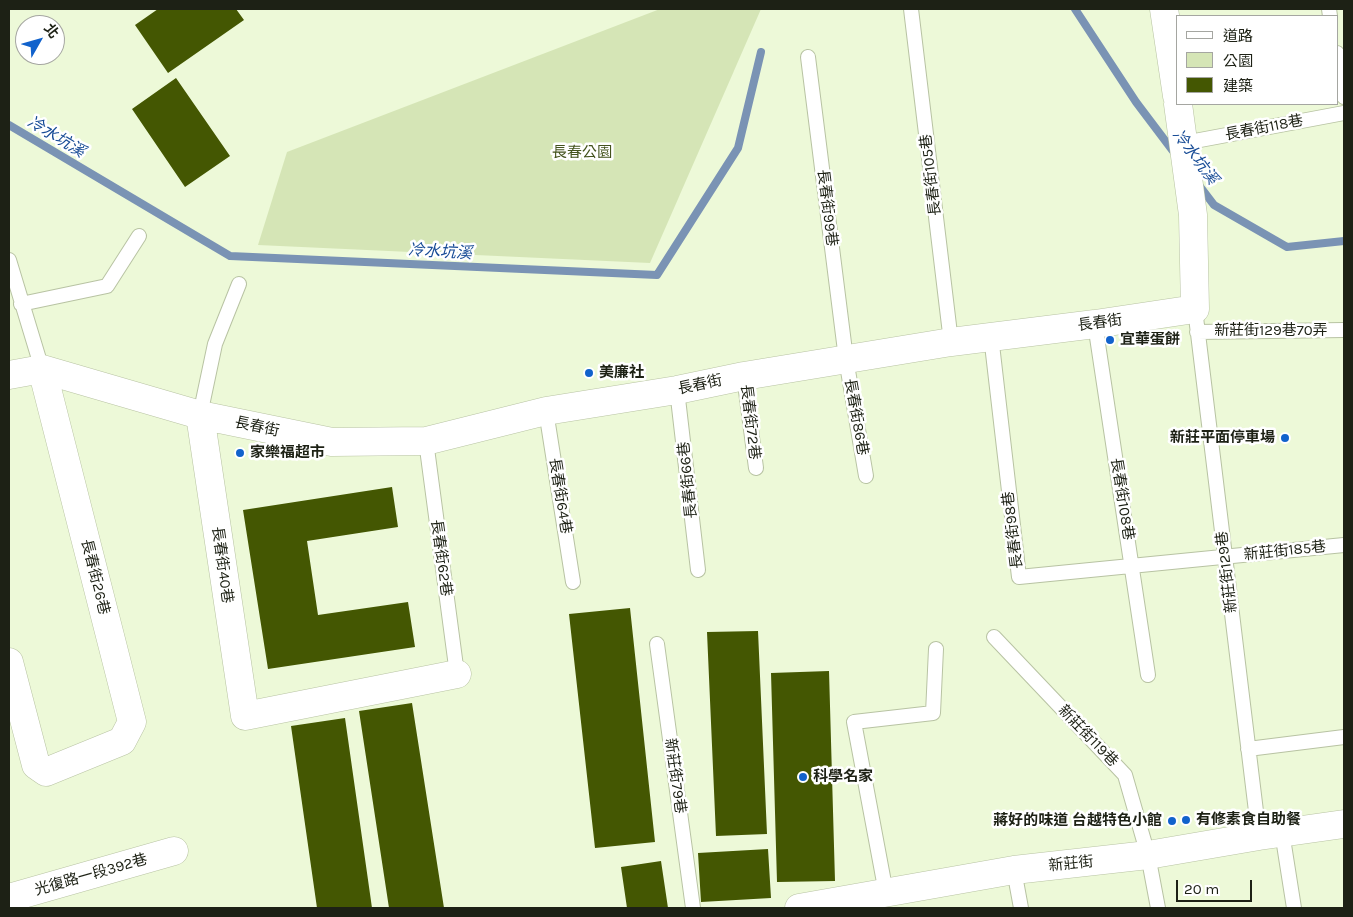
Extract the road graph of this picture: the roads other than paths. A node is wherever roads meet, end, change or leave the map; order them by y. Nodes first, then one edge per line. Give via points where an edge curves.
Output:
1 (911, 9) edge
2 (1164, 9) edge
3 (808, 57) dead end
4 (1338, 59) edge
5 (1176, 89) edge
6 (1344, 97) edge
7 (1178, 105) edge
8 (1344, 113) edge
9 (1184, 143) junction
10 (139, 236) dead end
11 (9, 260) edge
12 (239, 284) dead end
13 (21, 304) junction
14 (1196, 320) junction
15 (1095, 324) junction
16 (1344, 330) edge
17 (991, 336) junction
18 (951, 342) junction
19 (846, 359) junction
20 (42, 369) junction
21 (9, 375) edge
22 (744, 376) junction
23 (677, 390) junction
24 (546, 411) junction
25 (200, 415) junction
26 (426, 441) junction
27 (756, 468) dead end
28 (866, 476) dead end
29 (1344, 545) edge
30 (1225, 557) junction
31 (1132, 566) junction
32 (698, 570) dead end
33 (573, 582) dead end
34 (994, 637) dead end
35 (657, 644) dead end
36 (936, 649) dead end
37 (9, 662) edge
38 (456, 674) joint
39 (1148, 675) dead end
40 (17, 724) edge
41 (1344, 737) edge
42 (1248, 749) junction
43 (1344, 824) edge
44 (1270, 834) junction
45 (174, 851) dead end
46 (1148, 855) junction
47 (1014, 870) junction
48 (9, 898) edge
49 (888, 901) edge
50 (693, 908) edge
51 (798, 908) edge
52 (1021, 908) edge
53 (1158, 908) edge
54 (1294, 908) edge

1 - 18 lane, 長春街105巷
2 - 5 street
3 - 19 lane, 長春街99巷
4 - 6 lane
7 - 9 street
8 - 9 lane, 長春街118巷
9 - 14 street via 1193,215
10 - 13 lane via 107,286
11 - 13 lane
12 - 25 lane via 215,344
13 - 20 lane
14 - 15 street, 長春街
14 - 16 lane, 新莊街129巷70弄
14 - 30 lane, 新莊街129巷
15 - 17 street, 長春街
15 - 31 lane, 長春街108巷
17 - 18 street, 長春街
17 - 31 lane, 長春街98巷 via 1019,577
18 - 19 street, 長春街
19 - 22 street, 長春街
19 - 28 lane, 長春街86巷
20 - 21 street, 長春街
20 - 25 street, 長春街
20 - 40 street, 長春街26巷 via 132,722 122,741 46,772 36,765
22 - 23 street, 長春街
22 - 27 lane, 長春街72巷
23 - 24 street, 長春街
23 - 32 lane, 長春街66巷
24 - 26 street, 長春街
24 - 33 lane, 長春街64巷
25 - 26 street, 長春街 via 332,442
25 - 38 street, 長春街40巷 via 245,716
26 - 38 lane, 長春街62巷
29 - 30 lane, 新莊街185巷
30 - 31 lane, 長春街98巷
30 - 42 lane, 新莊街129巷
31 - 39 lane, 長春街108巷
34 - 46 lane, 新莊街119巷 via 1125,775
35 - 50 lane, 新莊街79巷
36 - 49 lane via 933,713 854,722
37 - 40 street
41 - 42 lane
42 - 44 lane, 新莊街129巷
43 - 44 street, 新莊街
44 - 46 street, 新莊街
44 - 54 lane, 新莊街129巷
45 - 48 street, 光復路一段392巷
46 - 47 street, 新莊街
46 - 53 lane, 新莊街119巷
47 - 49 street, 新莊街
47 - 52 lane
49 - 51 street, 新莊街

